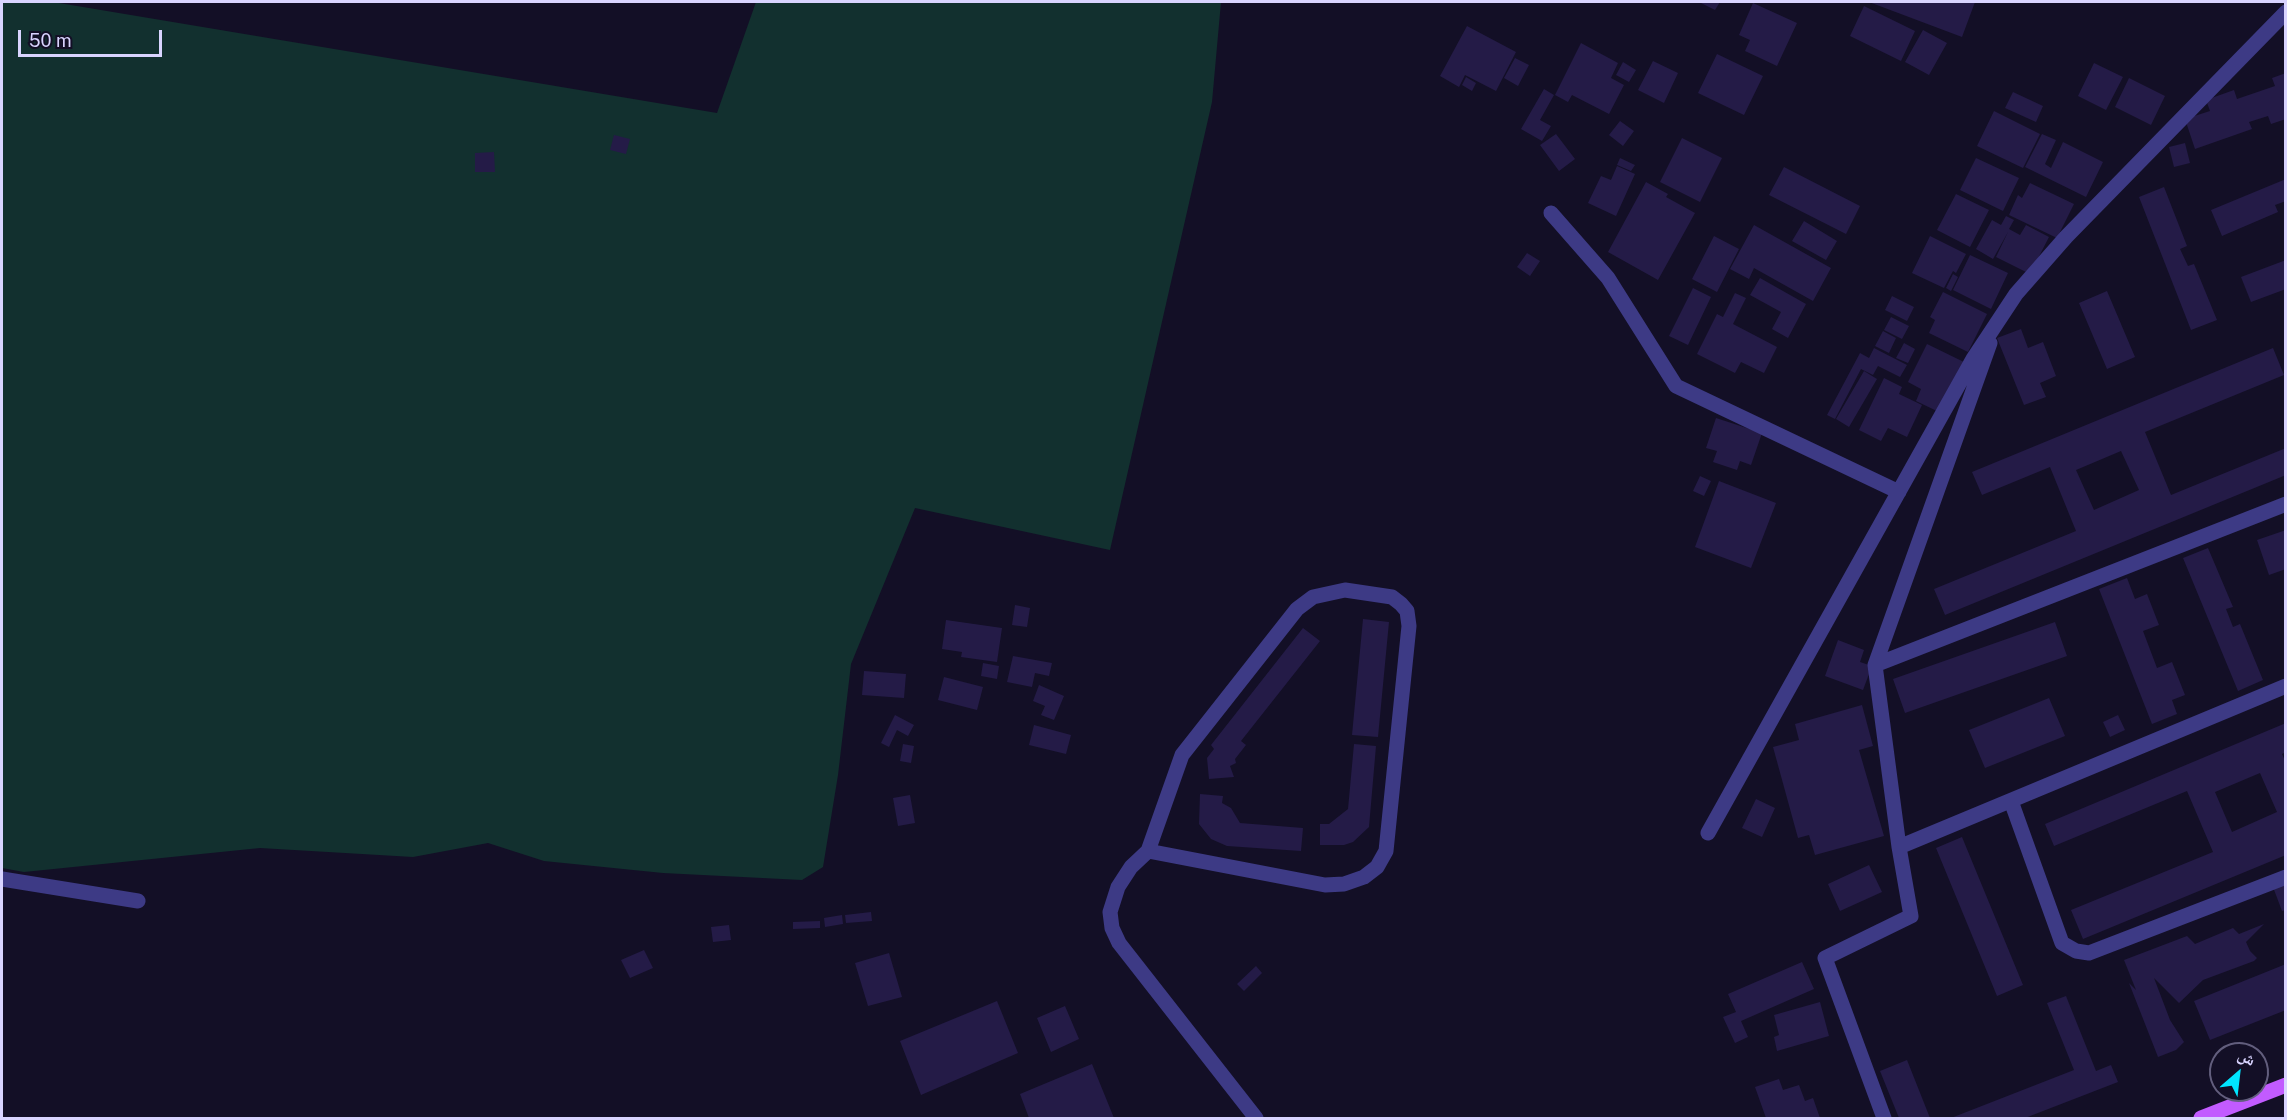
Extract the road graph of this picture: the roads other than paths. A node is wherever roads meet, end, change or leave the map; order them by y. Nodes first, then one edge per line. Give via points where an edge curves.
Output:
1 (2286, 12) edge
2 (1551, 213) dead end
3 (1997, 323) junction
4 (1899, 492) junction
5 (2286, 504) edge
6 (1875, 664) junction
7 (2286, 686) edge
8 (2011, 801) junction
9 (1708, 833) dead end
10 (1899, 847) junction
11 (1148, 851) junction
12 (2286, 877) edge
13 (2, 879) edge
14 (138, 901) dead end
15 (2286, 1085) edge
16 (1256, 1119) edge
17 (1884, 1119) edge
18 (2201, 1119) edge

1 - 3 street via 2066,237 2016,294
2 - 4 street via 1608,278 1676,386
3 - 4 street via 1972,359
3 - 6 street
4 - 9 street
5 - 6 street
6 - 10 street
7 - 8 street
8 - 10 street
8 - 12 street via 2062,944 2076,951 2089,953
10 - 17 street via 1911,916 1825,958
11 - 11 street via 1182,755 1297,609 1313,597 1345,590 1392,597 1401,604 1407,611 1409,626 1386,851 1377,867 1344,884 1325,885
11 - 16 street via 1118,887 1110,912 1112,928 1119,943
13 - 14 street
15 - 18 main road

